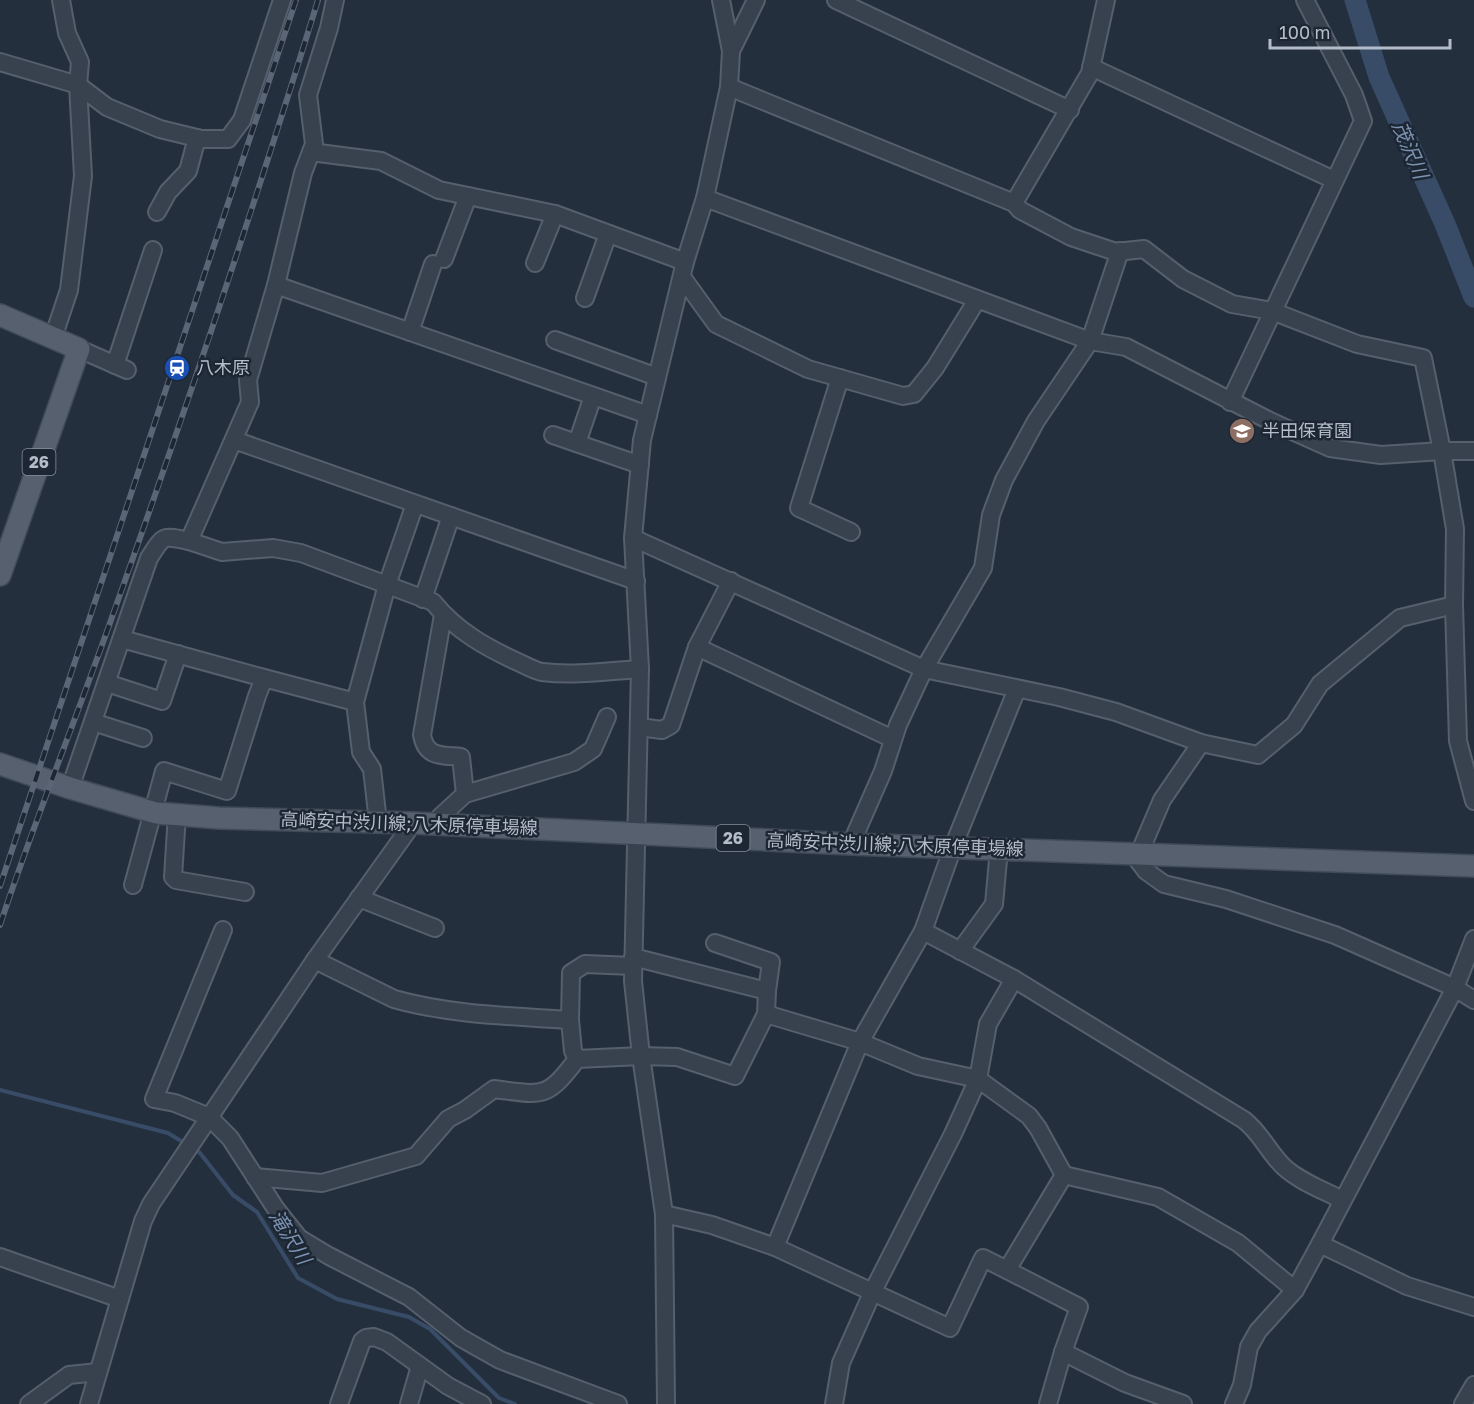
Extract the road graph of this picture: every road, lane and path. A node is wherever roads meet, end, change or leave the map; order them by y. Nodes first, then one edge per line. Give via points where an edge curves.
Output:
1 (61, 0) edge
2 (282, 0) edge
3 (335, 0) edge
4 (721, 0) edge
5 (756, 0) edge
6 (836, 0) edge
7 (1106, 0) edge
8 (1305, 0) edge
9 (731, 51) junction
10 (0, 62) edge
11 (1091, 67) junction
12 (78, 85) junction
13 (729, 87) junction
14 (1070, 110) junction
15 (197, 138) junction
16 (311, 152) junction
17 (1334, 180) junction
18 (468, 196) junction
19 (705, 198) junction
20 (1014, 203) junction
21 (157, 212) dead end
22 (555, 214) junction
23 (608, 234) junction
24 (153, 249) dead end
25 (1120, 251) junction
26 (535, 263) dead end
27 (684, 269) junction
28 (276, 285) junction
29 (585, 298) dead end
30 (977, 300) junction
31 (1272, 311) junction
32 (0, 315) edge
33 (410, 332) junction
34 (53, 338) junction
35 (555, 340) dead end
36 (1090, 341) junction
37 (79, 349) junction
38 (657, 377) junction
39 (840, 378) junction
40 (593, 396) junction
41 (1230, 402) junction
42 (648, 415) junction
43 (554, 435) dead end
44 (234, 440) junction
45 (577, 443) junction
46 (1442, 451) junction
47 (1474, 451) edge
48 (640, 465) junction
49 (415, 504) junction
50 (451, 516) junction
51 (850, 532) dead end
52 (633, 537) junction
53 (189, 541) junction
54 (0, 575) edge
55 (636, 581) junction
56 (731, 581) junction
57 (387, 585) junction
58 (423, 599) junction
59 (1454, 605) junction
60 (444, 615) junction
61 (122, 639) junction
62 (697, 647) junction
63 (178, 654) junction
64 (640, 669) junction
65 (924, 669) junction
66 (264, 678) junction
67 (107, 683) junction
68 (1017, 689) junction
69 (355, 702) junction
70 (607, 717) dead end
71 (93, 723) junction
72 (639, 727) junction
73 (143, 738) dead end
74 (893, 740) junction
75 (1201, 743) junction
76 (0, 764) edge
77 (70, 789) junction
78 (465, 794) junction
79 (1474, 801) edge
80 (153, 812) junction
81 (177, 814) junction
82 (378, 822) junction
83 (412, 823) junction
84 (435, 825) junction
85 (637, 833) junction
86 (851, 844) junction
87 (953, 848) junction
88 (999, 849) junction
89 (1139, 854) junction
90 (1474, 866) edge
91 (133, 885) dead end
92 (245, 892) dead end
93 (359, 898) junction
94 (435, 928) dead end
95 (223, 930) dead end
96 (923, 932) junction
97 (1474, 939) edge
98 (716, 943) dead end
99 (960, 951) junction
100 (315, 960) junction
101 (633, 962) junction
102 (1014, 979) junction
103 (1455, 988) junction
104 (766, 991) junction
105 (1474, 1000) edge
106 (766, 1014) junction
107 (570, 1020) junction
108 (860, 1042) junction
109 (640, 1056) junction
110 (577, 1059) junction
111 (978, 1078) junction
112 (209, 1117) junction
113 (1064, 1175) junction
114 (255, 1177) junction
115 (1342, 1200) junction
116 (664, 1214) junction
117 (1320, 1244) junction
118 (775, 1247) junction
119 (0, 1257) edge
120 (1007, 1270) junction
121 (1295, 1290) junction
122 (873, 1292) junction
123 (120, 1299) junction
124 (1474, 1307) edge
125 (1063, 1352) junction
126 (420, 1366) junction
127 (98, 1372) junction
128 (1474, 1386) edge
129 (29, 1404) edge
130 (89, 1404) edge
131 (339, 1404) edge
132 (409, 1404) edge
133 (482, 1404) edge
134 (618, 1404) edge
135 (666, 1404) edge
136 (834, 1404) edge
137 (1048, 1404) edge
138 (1183, 1404) edge
139 (1234, 1404) edge
140 (1463, 1404) edge

1 - 12 street via 67,33 80,62
2 - 15 street via 242,120 228,139
3 - 16 street via 308,95 314,144
4 - 9 street
5 - 9 street
6 - 14 street
7 - 11 street
8 - 17 street via 1354,95 1363,121
9 - 13 street
10 - 12 street
11 - 14 street
11 - 17 street
12 - 15 street via 107,107 160,129
12 - 34 street via 83,176 69,290
13 - 19 street
13 - 20 street
14 - 20 street
15 - 21 street via 188,171 168,192
16 - 18 street via 381,161 439,190
16 - 28 street
17 - 31 street
18 - 22 street
18 - 33 street
19 - 27 street
19 - 30 street
20 - 25 street via 1071,237
22 - 23 street
22 - 26 street
23 - 27 street
23 - 29 street
24 - 37 street via 121,367
25 - 31 street via 1144,249 1182,279 1232,304
25 - 36 street
27 - 38 street
27 - 39 street via 716,324 808,369
28 - 33 street
28 - 44 street via 248,380 250,402
30 - 36 street
30 - 39 street via 914,394 903,396
31 - 41 street
31 - 46 street via 1357,344 1423,358
32 - 34 main road
33 - 40 street
34 - 37 main road
35 - 38 street
36 - 41 street via 1126,347
36 - 65 street via 1036,421 1004,480 991,515 983,568
37 - 54 main road, 26
38 - 42 street
39 - 51 street via 799,508
40 - 42 street
40 - 45 street
41 - 46 street via 1330,448 1381,456
42 - 48 street
43 - 45 street
44 - 49 street
44 - 53 street
45 - 48 street
46 - 47 street
46 - 59 street via 1455,529
48 - 52 street
49 - 50 street
49 - 57 street
50 - 55 street
50 - 58 street
52 - 55 street
52 - 56 street
53 - 57 street via 222,552 273,548 301,553
53 - 61 street via 168,536 149,558
55 - 64 street
56 - 62 street
56 - 65 street
57 - 58 street
57 - 69 street
58 - 60 street via 433,602
59 - 75 street via 1400,618 1320,684 1294,725 1258,754
59 - 79 street via 1458,741
60 - 64 street via 493,651 540,671
60 - 78 street via 422,735 432,754 461,757
61 - 63 street
61 - 67 street
62 - 72 street via 671,725 662,730
62 - 74 street
63 - 66 street
63 - 67 street via 162,701
64 - 72 street
65 - 68 street
65 - 74 street
66 - 69 street
66 - 80 street via 227,791 164,771
67 - 71 street
68 - 75 street via 1116,712
68 - 87 street
69 - 82 street via 361,752 372,769
70 - 78 street via 593,749 574,762
71 - 73 street
71 - 77 street
72 - 85 street
74 - 86 street
75 - 89 street via 1162,800
76 - 77 main road, 高崎安中渋川線;八木原停車場線 / 26
77 - 80 main road, 高崎安中渋川線;八木原停車場線 / 26
78 - 84 street
80 - 81 main road, 高崎安中渋川線;八木原停車場線 / 26
80 - 91 street
81 - 82 main road, 高崎安中渋川線;八木原停車場線 / 26
81 - 92 street via 173,877
82 - 83 main road, 高崎安中渋川線;八木原停車場線 / 26
83 - 84 main road, 高崎安中渋川線;八木原停車場線 / 26
83 - 93 street
84 - 85 main road, 高崎安中渋川線;八木原停車場線 / 26
85 - 86 main road, 高崎安中渋川線;八木原停車場線 / 26
85 - 101 street
86 - 87 main road, 高崎安中渋川線;八木原停車場線 / 26
87 - 88 main road, 高崎安中渋川線;八木原停車場線 / 26
87 - 96 street
88 - 89 main road, 高崎安中渋川線;八木原停車場線 / 26
88 - 99 street via 994,904
89 - 90 main road, 高崎安中渋川線;八木原停車場線 / 26
89 - 103 street via 1137,859 1146,871 1164,884 1335,935
93 - 94 street
93 - 100 street
95 - 112 street via 154,1099
96 - 99 street
96 - 108 street
97 - 103 street
98 - 104 street via 771,962
99 - 102 street
100 - 107 street via 407,1003 465,1013
100 - 112 street
101 - 104 street
101 - 107 street via 585,964 571,973
101 - 109 street
102 - 111 street via 988,1024
102 - 115 street via 1253,1126 1283,1166
103 - 105 street
103 - 115 street
104 - 106 street
106 - 108 street
106 - 109 street via 735,1076 677,1057
107 - 110 street
108 - 111 street via 918,1066
108 - 118 street
109 - 110 street
109 - 116 street
110 - 114 street via 547,1091 534,1094 494,1089 448,1119 416,1156 322,1183
111 - 113 street via 1029,1116
111 - 122 street
112 - 114 street via 230,1138
112 - 123 street via 151,1204
113 - 120 street
113 - 121 street via 1158,1197 1238,1243
114 - 134 street via 298,1239 409,1297 461,1338 500,1360
115 - 117 street
116 - 118 street via 712,1225
116 - 135 street
117 - 121 street
117 - 124 street via 1407,1286
118 - 122 street
119 - 123 street
120 - 122 street via 983,1258 950,1328
120 - 125 street via 1079,1307
121 - 139 street via 1258,1331 1249,1347
122 - 136 street via 842,1363
123 - 127 street
125 - 137 street
125 - 138 street via 1125,1383
126 - 131 street via 387,1342 366,1338
126 - 132 street
126 - 133 street
127 - 129 street via 69,1375
127 - 130 street
128 - 140 street

